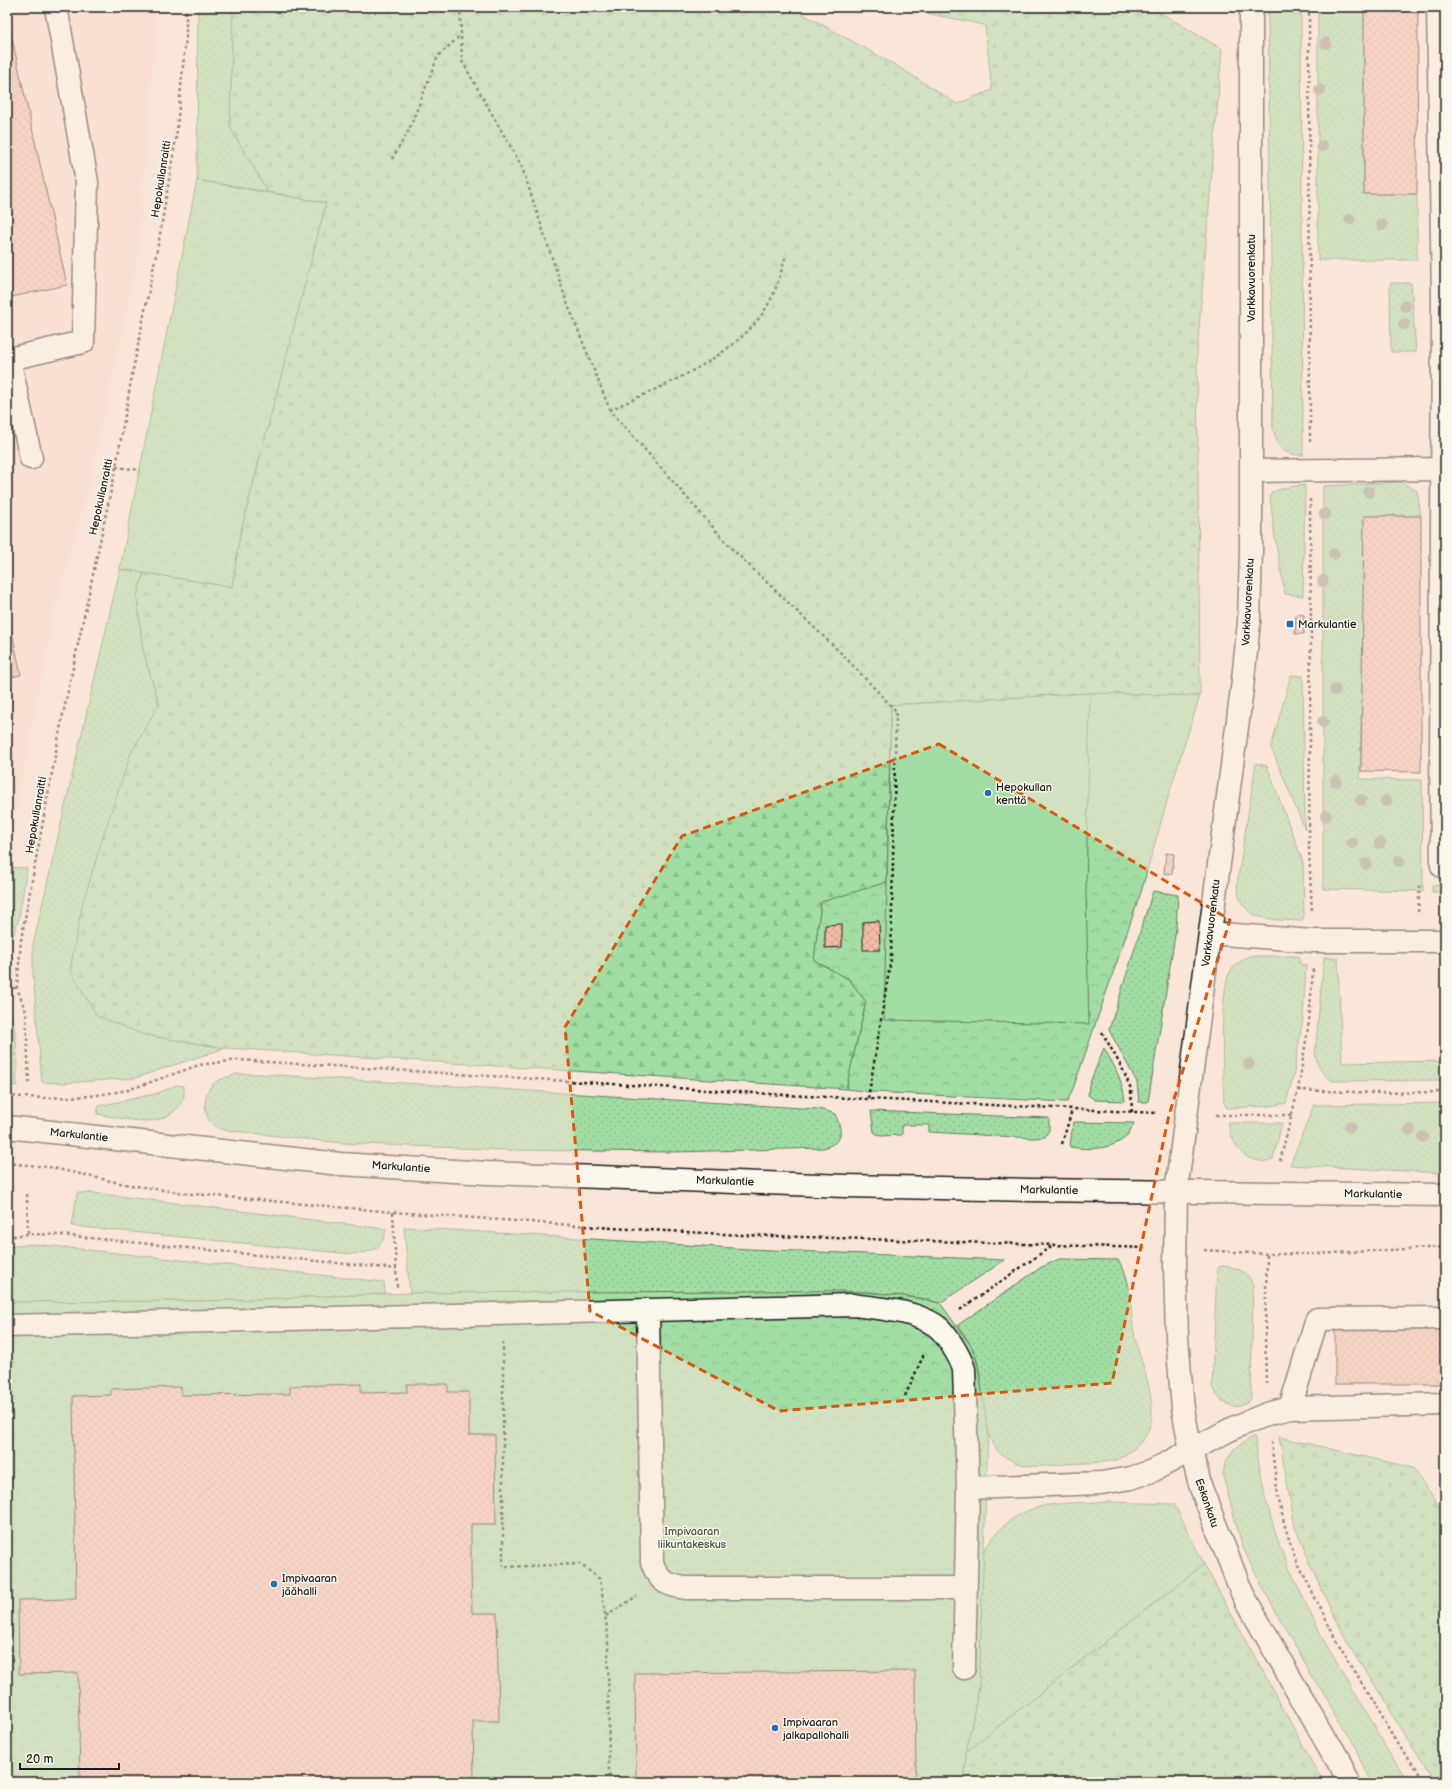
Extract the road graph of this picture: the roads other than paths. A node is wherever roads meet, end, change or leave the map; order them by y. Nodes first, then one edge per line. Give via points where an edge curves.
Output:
1 (56, 7) edge
2 (1251, 7) edge
3 (1440, 12) edge
4 (1444, 300) edge
5 (8, 359) edge
6 (31, 458) dead end
7 (1444, 469) edge
8 (1251, 471) junction
9 (1444, 588) edge
10 (1445, 866) edge
11 (1210, 933) junction
12 (1445, 941) edge
13 (7, 1127) edge
14 (1176, 1192) junction
15 (1445, 1195) edge
16 (648, 1310) junction
17 (1445, 1318) edge
18 (7, 1326) edge
19 (1445, 1404) edge
20 (1290, 1408) junction
21 (1191, 1451) junction
22 (968, 1488) junction
23 (965, 1588) junction
24 (964, 1668) dead end
25 (1349, 1782) edge

1 - 5 street via 86,182 83,342
2 - 8 street, Varkkavuorenkatu
3 - 4 street
4 - 7 street
5 - 6 street
7 - 8 street
7 - 9 street
8 - 11 street, Varkkavuorenkatu via 1249,622
9 - 10 street via 1441,769 1442,866
11 - 12 street via 1313,941
11 - 14 street, Varkkavuorenkatu
13 - 14 street, Markulantie via 340,1164 488,1173 846,1186
14 - 15 street, Markulantie
14 - 21 street, Eskonkatu via 1174,1266 1177,1338 1183,1409
16 - 18 street
16 - 22 street via 854,1305 918,1317 937,1326 959,1355 964,1369
16 - 23 street via 652,1562 661,1580 672,1586 685,1588
17 - 20 street via 1317,1319
19 - 20 street
20 - 21 street via 1267,1414 1234,1428
21 - 22 street via 1152,1471 1131,1478 1101,1483
21 - 25 street, Eskonkatu via 1211,1516 1242,1593
22 - 23 street
23 - 24 street

